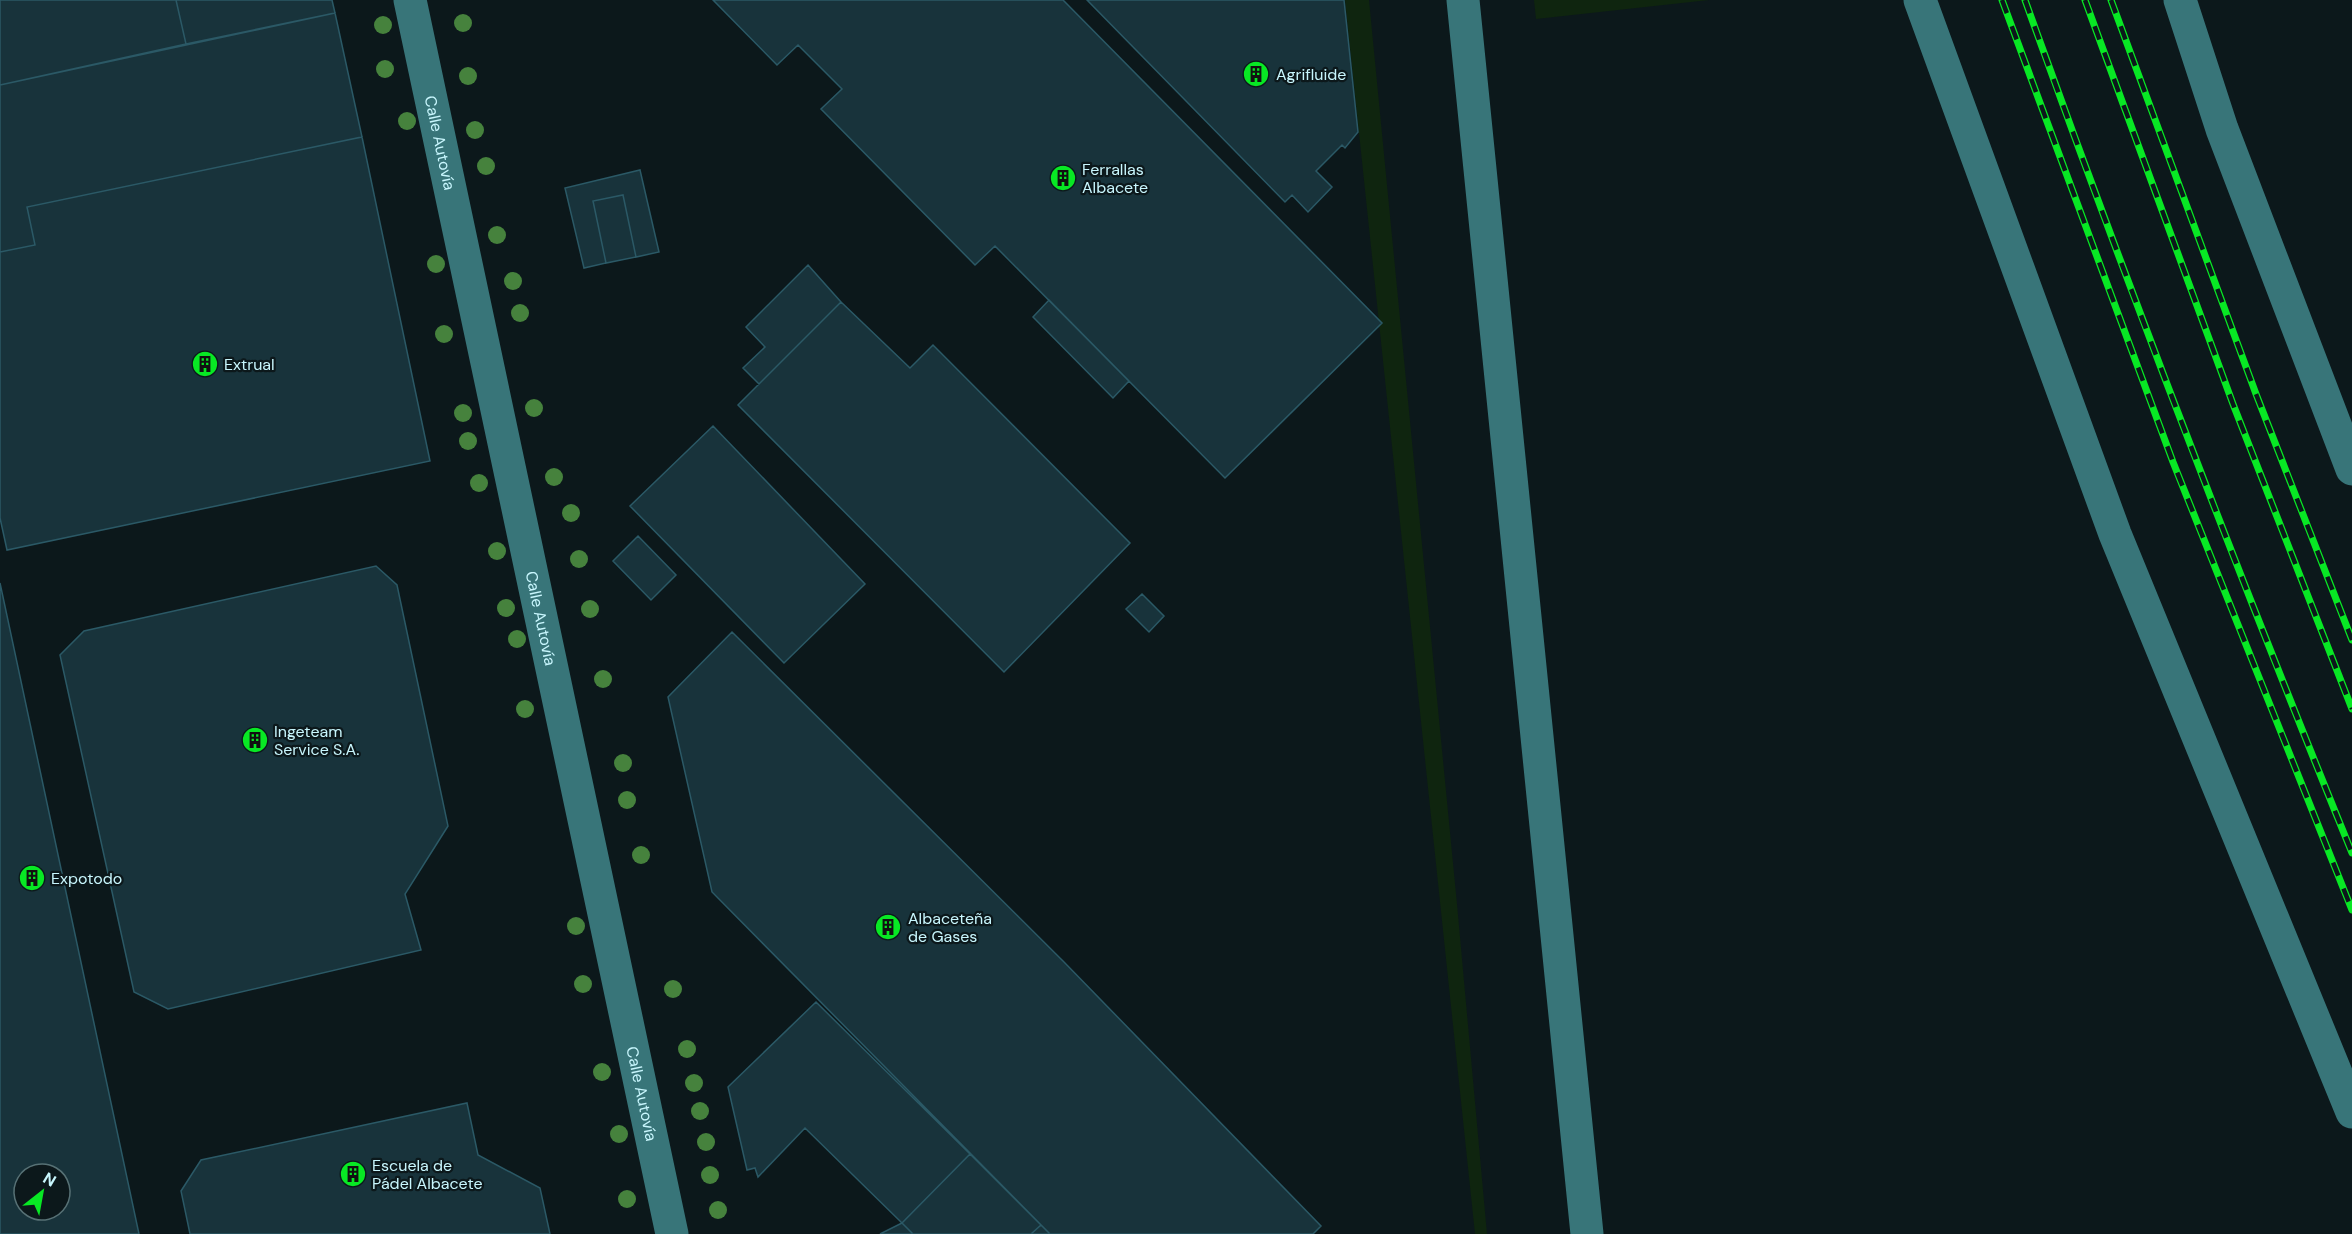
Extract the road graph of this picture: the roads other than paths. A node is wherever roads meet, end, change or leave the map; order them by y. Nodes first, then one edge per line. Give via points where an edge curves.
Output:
1 (410, 0) edge
2 (1463, 0) edge
3 (1920, 0) edge
4 (2180, 0) edge
5 (2352, 469) edge
6 (2352, 1112) edge
7 (672, 1234) edge
8 (1587, 1234) edge

1 - 7 street, Calle Autovía
2 - 8 street
3 - 6 street via 2115,534
4 - 5 street via 2222,129

